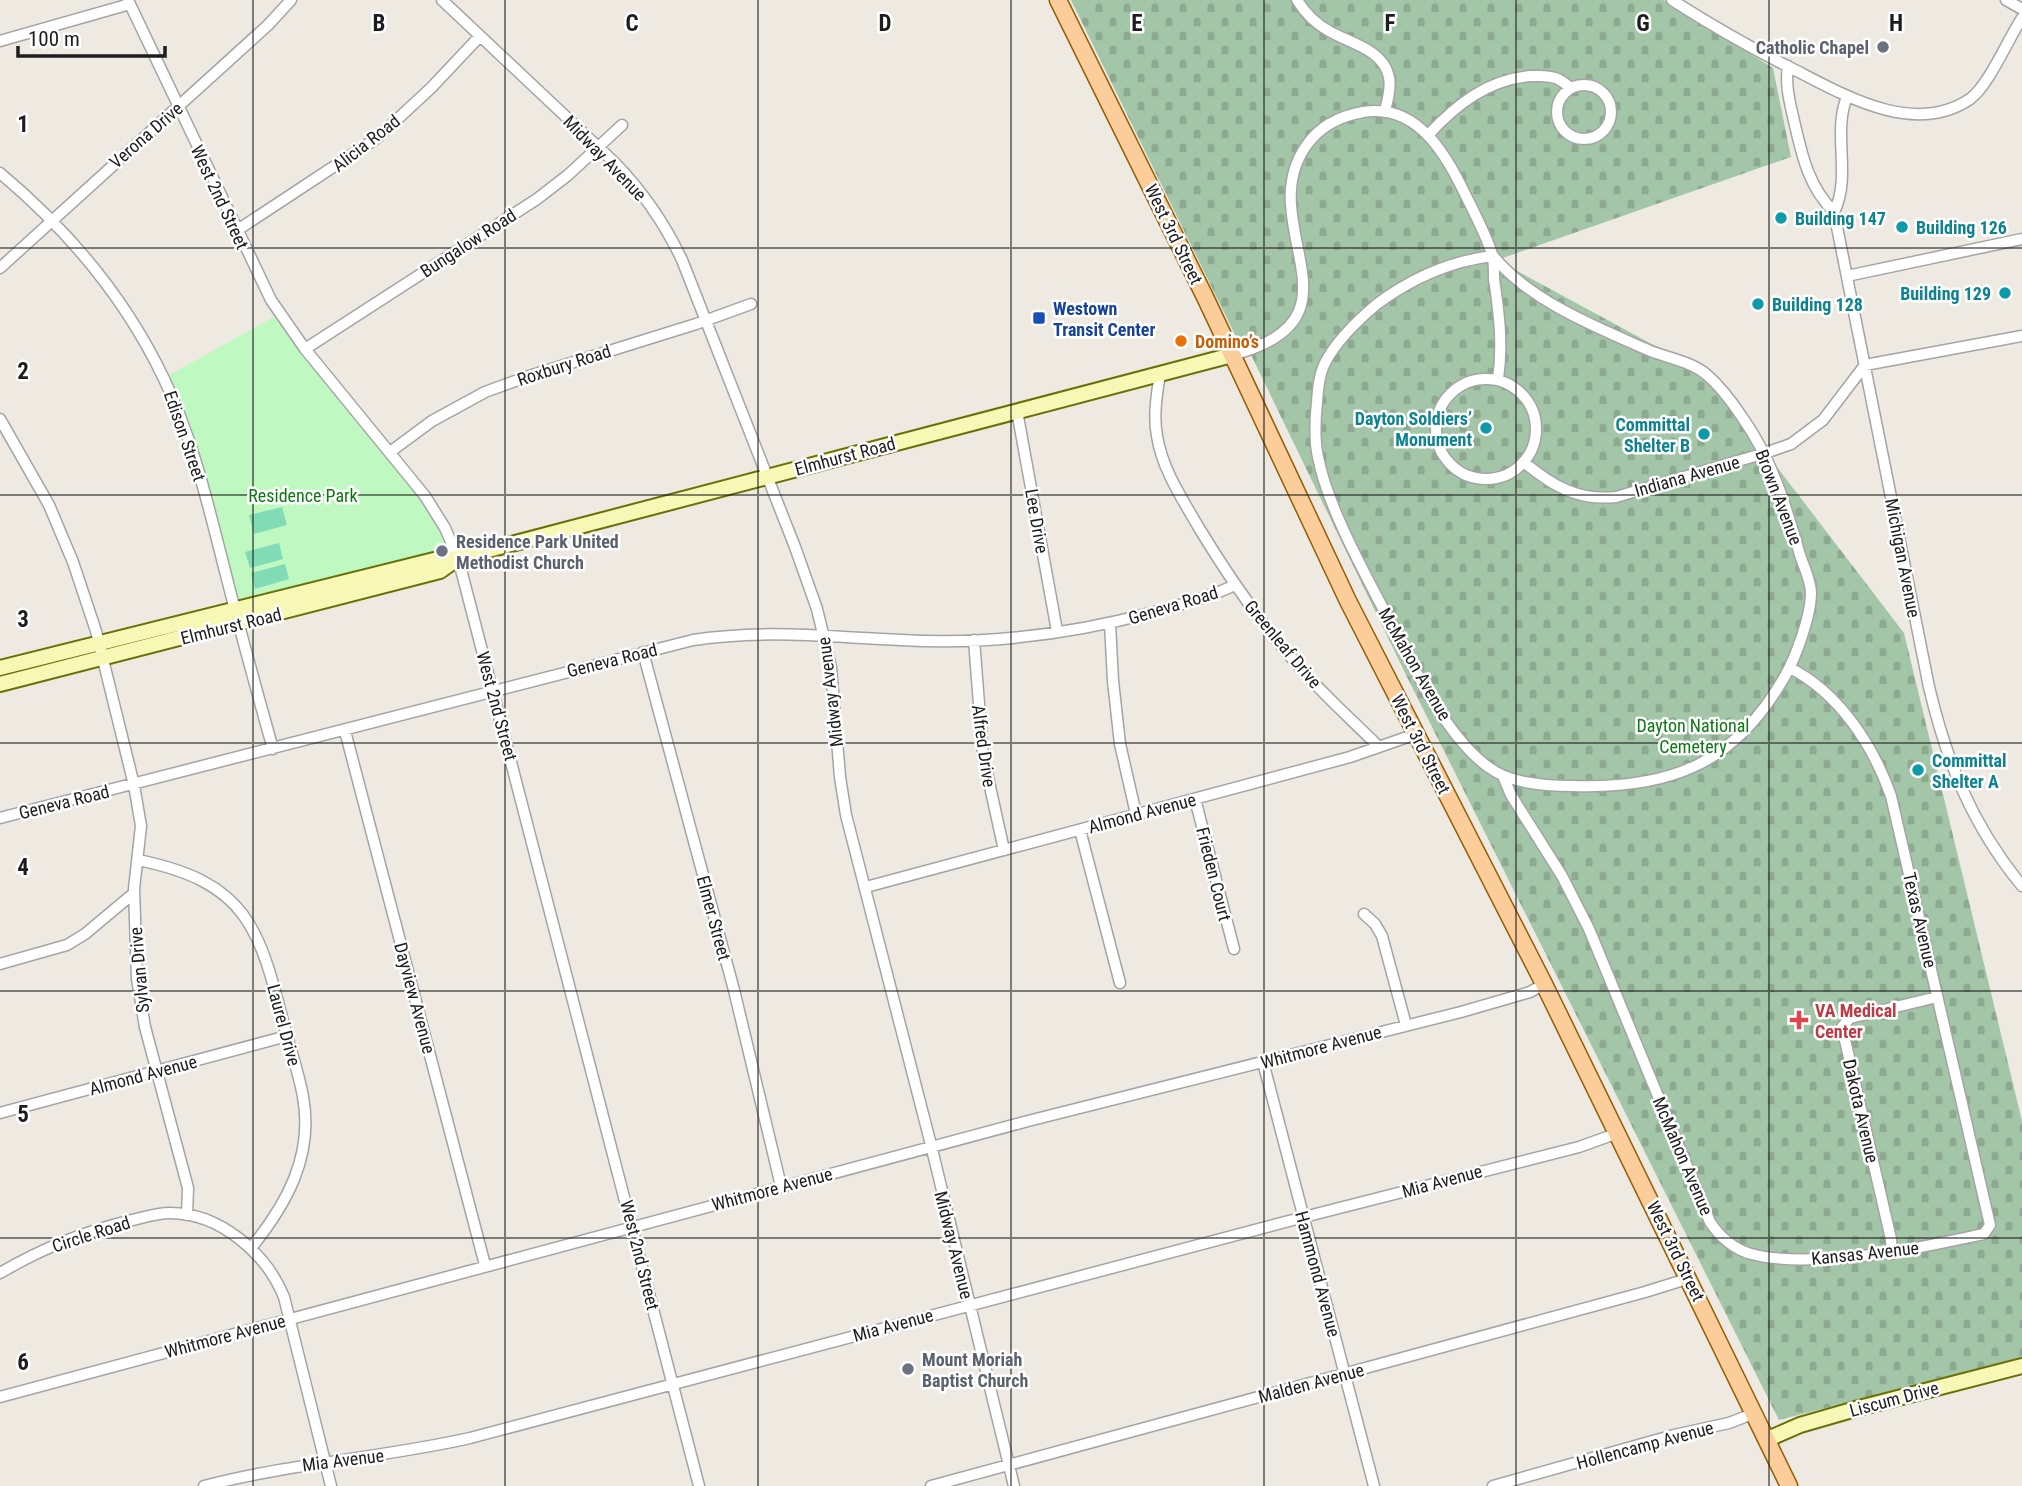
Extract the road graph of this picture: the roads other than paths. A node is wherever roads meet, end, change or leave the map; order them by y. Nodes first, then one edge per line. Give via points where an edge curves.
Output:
1 (291, 0) edge
2 (442, 0) edge
3 (1058, 0) edge
4 (1297, 0) edge
5 (1672, 0) edge
6 (2006, 0) edge
7 (129, 2) edge
8 (2022, 9) edge
9 (2022, 18) edge
10 (2019, 31) edge
11 (480, 36) junction
12 (0, 41) edge
13 (1788, 66) junction
14 (1571, 88) junction
15 (1847, 97) junction
16 (177, 107) junction
17 (1385, 110) junction
18 (622, 125) dead end
19 (1428, 135) junction
20 (598, 147) junction
21 (0, 173) edge
22 (1835, 212) junction
23 (52, 220) junction
24 (236, 231) junction
25 (2022, 239) edge
26 (1493, 256) junction
27 (0, 268) edge
28 (1847, 276) junction
29 (751, 304) dead end
30 (706, 320) junction
31 (2022, 335) edge
32 (305, 349) junction
33 (1232, 355) junction
34 (1865, 365) junction
35 (1160, 373) junction
36 (1498, 379) junction
37 (1017, 411) junction
38 (0, 419) edge
39 (390, 452) junction
40 (1765, 453) junction
41 (1525, 463) junction
42 (767, 476) junction
43 (458, 558) junction
44 (1235, 585) junction
45 (235, 610) junction
46 (239, 624) junction
47 (1110, 624) junction
48 (1057, 631) junction
49 (824, 635) junction
50 (974, 640) junction
51 (99, 643) junction
52 (643, 652) junction
53 (103, 659) junction
54 (0, 668) edge
55 (1790, 668) junction
56 (0, 684) edge
57 (494, 690) junction
58 (345, 732) junction
59 (1416, 734) junction
60 (1378, 746) junction
61 (273, 749) junction
62 (1503, 776) junction
63 (134, 785) junction
64 (1195, 799) junction
65 (1136, 814) junction
66 (0, 818) edge
67 (1080, 830) junction
68 (1004, 850) junction
69 (138, 860) junction
70 (2022, 886) edge
71 (866, 887) junction
72 (134, 893) junction
73 (1364, 914) dead end
74 (1234, 949) dead end
75 (0, 964) edge
76 (1120, 983) dead end
77 (1545, 984) junction
78 (1937, 997) junction
79 (1406, 1025) junction
80 (287, 1036) junction
81 (1263, 1062) junction
82 (157, 1071) junction
83 (0, 1113) edge
84 (1618, 1133) junction
85 (931, 1147) junction
86 (781, 1186) junction
87 (1986, 1208) joint
88 (187, 1214) junction
89 (1304, 1217) junction
90 (633, 1226) junction
91 (1721, 1237) joint
92 (251, 1248) junction
93 (1892, 1254) junction
94 (485, 1265) junction
95 (0, 1273) edge
96 (1690, 1278) junction
97 (970, 1305) junction
98 (289, 1319) junction
99 (2022, 1366) edge
100 (1345, 1374) junction
101 (673, 1383) junction
102 (0, 1396) edge
103 (1755, 1412) junction
104 (1768, 1438) junction
105 (325, 1462) junction
106 (1009, 1465) junction
107 (204, 1486) edge
108 (331, 1486) edge
109 (699, 1486) edge
110 (931, 1486) edge
111 (1014, 1486) edge
112 (1374, 1486) edge
113 (1493, 1486) edge
114 (1789, 1486) edge

1 - 16 street, Verona Drive
2 - 11 street, Midway Avenue
3 - 33 main road, West 3rd Street
4 - 17 street via 1321,26 1364,48 1384,65 1389,80
5 - 13 street
6 - 8 street
7 - 12 street
7 - 16 street, West 2nd Street
9 - 10 street
10 - 15 street via 1977,92 1959,105 1917,114
11 - 20 street, Midway Avenue
11 - 24 street, Alicia Road via 377,138
13 - 15 street
13 - 22 street, Michigan Avenue via 1788,92 1801,157
14 - 14 street via 1596,87 1608,99 1611,119 1597,136 1572,137 1558,122 1558,102
14 - 19 street via 1556,77 1505,81 1474,94
15 - 22 street, Michigan Avenue via 1840,118 1841,192
16 - 23 street, Verona Drive
16 - 24 street, West 2nd Street
17 - 19 street
17 - 33 street via 1332,122 1299,156 1289,202 1304,281 1303,302 1283,333
18 - 20 street, Bungalow Road
19 - 26 street via 1450,166
20 - 30 street, Midway Avenue via 633,182 664,225
20 - 32 street, Bungalow Road via 537,199
21 - 23 street, Edison Street
22 - 28 street, Michigan Avenue
23 - 27 street, Verona Drive
23 - 45 street, Edison Street via 115,295 164,377 190,444
24 - 32 street, West 2nd Street via 271,300
25 - 28 street
26 - 36 street via 1501,337
26 - 40 street, Brown Avenue via 1563,310 1705,373 1732,403
26 - 62 street, McMahon Avenue via 1416,278 1357,322 1322,371 1315,439 1324,481 1343,526 1416,673 1455,732
28 - 34 street, Michigan Avenue
29 - 30 street, Roxbury Road
30 - 39 street, Roxbury Road via 485,392 432,421
30 - 42 street, Midway Avenue
31 - 34 street
32 - 39 street, West 2nd Street
33 - 35 street, Elmhurst Road
33 - 59 main road, West 3rd Street
34 - 40 street, Indiana Avenue via 1815,428
34 - 70 street, Michigan Avenue via 1943,744 1975,817
35 - 37 street, Elmhurst Road
35 - 44 street, Greenleaf Drive via 1155,415 1161,454 1188,509
36 - 41 street via 1519,391 1532,412 1534,442
36 - 41 street via 1472,381 1449,396 1438,415 1438,442 1455,469 1478,478 1502,476
37 - 42 street, Elmhurst Road
37 - 48 street, Lee Drive
38 - 51 street, Sylvan Drive via 54,514
39 - 43 street, West 2nd Street via 438,516
40 - 41 street, Indiana Avenue via 1607,498 1559,488
40 - 55 street, Brown Avenue via 1811,592
42 - 43 street, Elmhurst Road
42 - 49 street, Midway Avenue via 803,566
43 - 45 street, Elmhurst Road via 434,560
43 - 46 street, Elmhurst Road via 440,571
43 - 57 street, West 2nd Street
44 - 47 street, Geneva Road
44 - 60 street, Greenleaf Drive via 1305,673
45 - 46 street, Edison Street
45 - 51 street, Elmhurst Road
46 - 53 street, Elmhurst Road
46 - 61 street, Edison Street
47 - 48 street, Geneva Road
47 - 65 street via 1118,731
48 - 50 street, Geneva Road
49 - 50 street, Geneva Road
49 - 52 street, Geneva Road via 739,634
49 - 71 street, Midway Avenue via 842,796
50 - 68 street, Alfred Drive via 984,755
51 - 53 street, Sylvan Drive
51 - 54 street, Elmhurst Road
52 - 57 street, Geneva Road
52 - 86 street, Elmer Street via 734,990
53 - 56 street, Elmhurst Road
53 - 63 street, Sylvan Drive
55 - 62 street, Brown Avenue via 1745,732 1714,756 1675,775 1609,787 1562,786
55 - 78 street, Texas Avenue via 1842,711 1867,744 1886,782
57 - 58 street, Geneva Road
57 - 90 street, West 2nd Street
58 - 61 street, Geneva Road
58 - 94 street, Dayview Avenue
59 - 60 street, Almond Avenue
59 - 77 main road, West 3rd Street
60 - 64 street, Almond Avenue
61 - 63 street, Geneva Road
62 - 91 street, McMahon Avenue via 1589,929 1710,1222
63 - 66 street, Geneva Road
63 - 69 street, Sylvan Drive via 141,826
64 - 65 street, Almond Avenue
64 - 74 street, Frieden Court
65 - 67 street, Almond Avenue
67 - 68 street, Almond Avenue
67 - 76 street
68 - 71 street, Almond Avenue
69 - 72 street, Sylvan Drive
69 - 80 street, Laurel Drive via 192,875 237,908 265,955
71 - 85 street, Midway Avenue
72 - 75 street via 76,940
72 - 82 street, Sylvan Drive via 136,979
73 - 79 street via 1382,936
77 - 79 street, Whitmore Avenue
77 - 84 main road, West 3rd Street
78 - 87 street, Texas Avenue
78 - 93 street, Dakota Avenue via 1850,1018 1842,1027
79 - 81 street, Whitmore Avenue
80 - 82 street, Almond Avenue
80 - 92 street, Laurel Drive via 304,1098 304,1145 285,1202
81 - 85 street, Whitmore Avenue
81 - 89 street, Hammond Avenue
82 - 83 street, Almond Avenue
82 - 88 street, Sylvan Drive via 188,1188
84 - 89 street, Mia Avenue
84 - 96 main road, West 3rd Street
85 - 86 street, Whitmore Avenue
85 - 97 street, Midway Avenue
86 - 90 street, Whitmore Avenue
87 - 93 street, Kansas Avenue via 1990,1225 1984,1234
88 - 92 street via 224,1229
88 - 95 street, Circle Road via 152,1215 87,1232 38,1251
89 - 97 street, Mia Avenue
89 - 100 street, Hammond Avenue
90 - 94 street, Whitmore Avenue
90 - 101 street, West 2nd Street
91 - 93 street, Kansas Avenue via 1749,1254 1786,1260
92 - 98 street via 276,1279
94 - 98 street, Whitmore Avenue
96 - 100 street, Malden Avenue
96 - 103 main road, West 3rd Street
97 - 101 street, Mia Avenue
97 - 106 street, Midway Avenue
98 - 102 street, Whitmore Avenue
98 - 105 street
99 - 104 street, Liscum Drive via 1859,1408
100 - 106 street, Malden Avenue
100 - 112 street, Hammond Avenue
101 - 105 street, Mia Avenue via 424,1448
101 - 109 street, West 2nd Street
103 - 104 main road, West 3rd Street
103 - 113 street, Hollencamp Avenue via 1729,1423
104 - 114 main road, West 3rd Street
105 - 107 street, Mia Avenue
105 - 108 street
106 - 110 street, Malden Avenue
106 - 111 street, Midway Avenue

